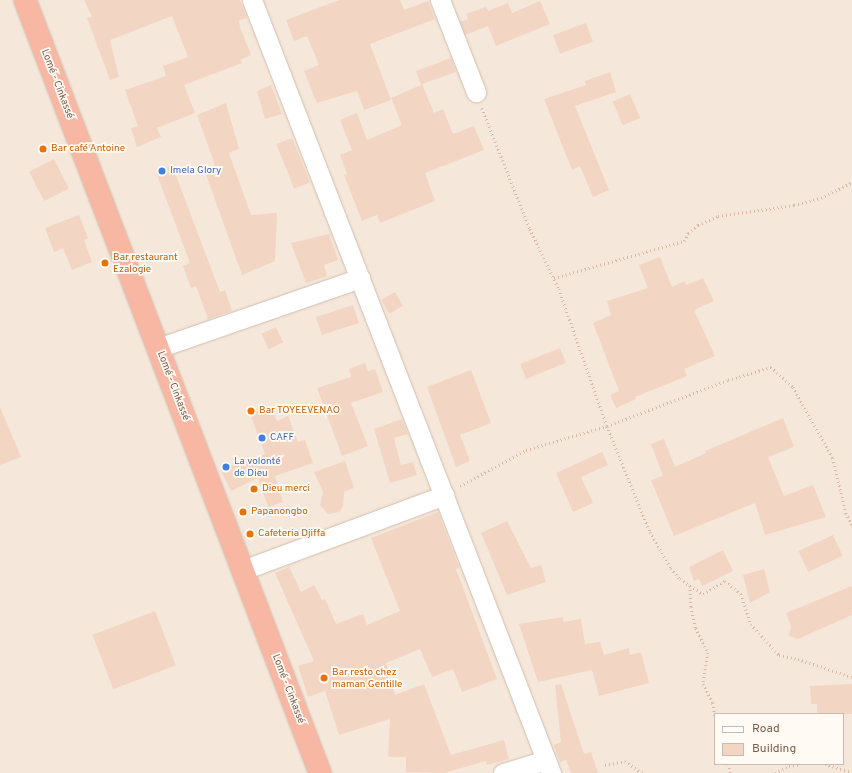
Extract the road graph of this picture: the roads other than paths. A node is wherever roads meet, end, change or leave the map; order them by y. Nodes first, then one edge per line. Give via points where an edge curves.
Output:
1 (25, 0) edge
2 (252, 0) edge
3 (440, 0) edge
4 (476, 92) road end
5 (360, 278) junction
6 (158, 348) junction
7 (445, 495) junction
8 (243, 570) junction
9 (549, 767) edge
10 (320, 773) edge
11 (503, 773) edge

1 - 6 highway, Lomé - Cinkassé
2 - 5 street
3 - 4 street
5 - 6 street
5 - 7 street
6 - 8 highway, Lomé - Cinkassé
7 - 8 street
7 - 9 street
8 - 10 highway, Lomé - Cinkassé
9 - 11 street

